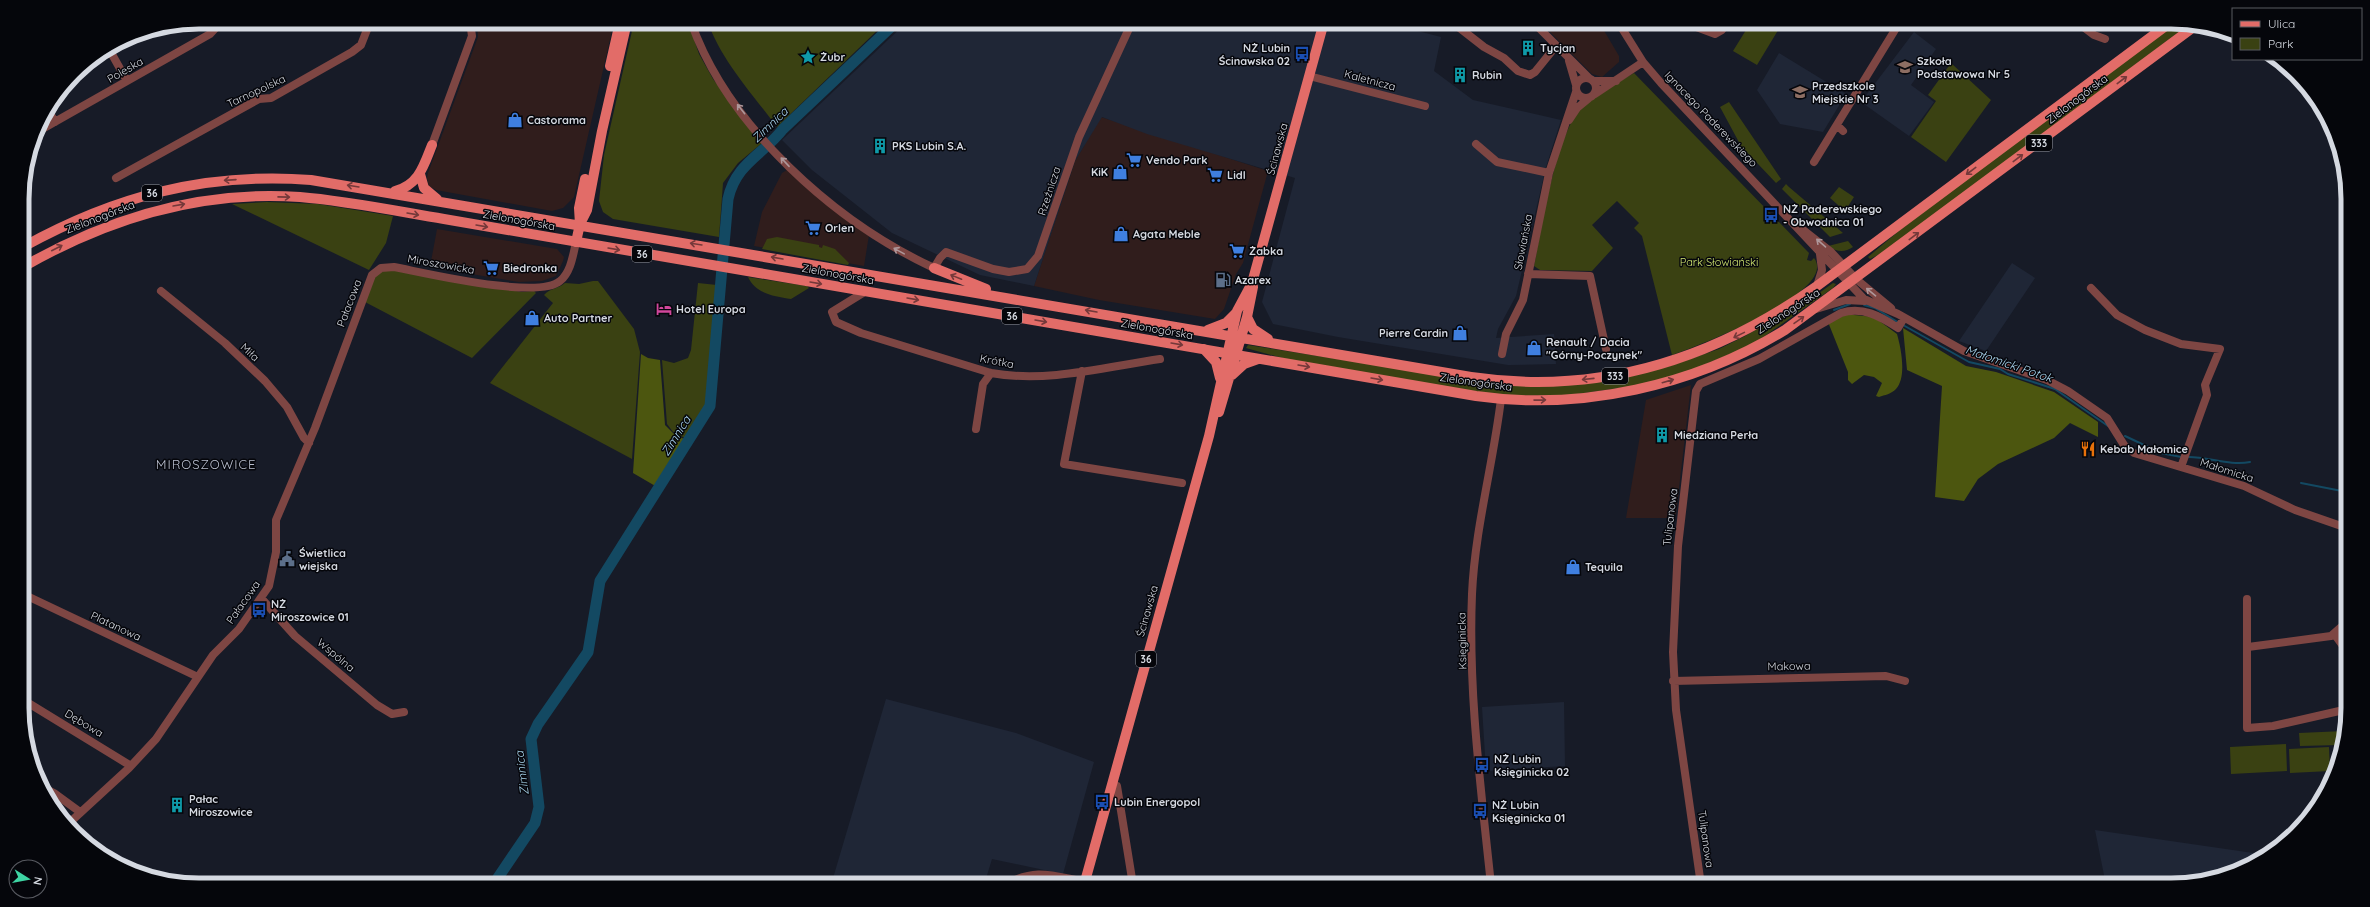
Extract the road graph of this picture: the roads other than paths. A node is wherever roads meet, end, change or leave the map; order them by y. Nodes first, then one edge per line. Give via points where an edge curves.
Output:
1 (215, 29) edge
2 (367, 29) edge
3 (471, 29) edge
4 (618, 29) edge
5 (625, 29) edge
6 (694, 29) edge
7 (1129, 29) edge
8 (1322, 29) edge
9 (1461, 29) edge
10 (1540, 29) edge
11 (1622, 29) edge
12 (1702, 29) edge
13 (1723, 29) edge
14 (1896, 29) edge
15 (2086, 29) edge
16 (2162, 29) edge
17 (2190, 30) edge
18 (2105, 40) dead end
19 (1556, 46) junction
20 (112, 53) edge
21 (1568, 58) junction
22 (1643, 62) junction
23 (1309, 76) junction
24 (1591, 79) junction
25 (1617, 80) junction
26 (127, 81) junction
27 (1576, 88) junction
28 (1591, 96) junction
29 (1425, 106) dead end
30 (51, 116) edge
31 (55, 122) junction
32 (1837, 125) junction
33 (45, 127) edge
34 (1843, 131) dead end
35 (1563, 133) junction
36 (1476, 144) dead end
37 (432, 145) joint
38 (1814, 162) dead end
39 (1549, 173) junction
40 (420, 174) junction
41 (116, 178) dead end
42 (392, 192) junction
43 (439, 200) junction
44 (580, 224) junction
45 (1796, 224) junction
46 (576, 242) junction
47 (29, 244) edge
48 (1820, 254) junction
49 (29, 263) edge
50 (934, 268) junction
51 (1840, 268) junction
52 (1528, 274) junction
53 (372, 275) joint
54 (1252, 282) junction
55 (1852, 282) junction
56 (1817, 286) junction
57 (2091, 288) dead end
58 (161, 291) dead end
59 (866, 291) junction
60 (1003, 296) junction
61 (1867, 301) junction
62 (1813, 310) junction
63 (1237, 311) junction
64 (1248, 317) junction
65 (1901, 320) junction
66 (1205, 331) junction
67 (1231, 336) junction
68 (1241, 337) junction
69 (1277, 344) junction
70 (1204, 349) junction
71 (1606, 349) dead end
72 (1232, 353) junction
73 (1502, 354) dead end
74 (1160, 359) dead end
75 (1262, 359) junction
76 (1082, 370) junction
77 (991, 373) junction
78 (1225, 379) junction
79 (1501, 399) junction
80 (976, 429) dead end
81 (309, 443) junction
82 (2181, 467) junction
83 (1182, 483) dead end
84 (2341, 526) edge
85 (29, 597) edge
86 (261, 598) junction
87 (2247, 599) dead end
88 (2341, 629) edge
89 (2335, 635) junction
90 (2341, 643) edge
91 (2248, 647) junction
92 (198, 677) junction
93 (1673, 681) junction
94 (1905, 681) dead end
95 (29, 703) edge
96 (2341, 711) edge
97 (404, 712) dead end
98 (131, 766) junction
99 (1117, 786) dead end
100 (51, 792) edge
101 (80, 812) junction
102 (72, 820) edge
103 (1016, 878) edge
104 (1064, 878) edge
105 (1086, 878) edge
106 (1132, 878) edge
107 (1490, 878) edge
108 (1700, 878) edge

1 - 26 street, Poleska
2 - 41 street, Tarnopolska via 361,45 352,52 271,98 259,99
3 - 37 street via 472,36
4 - 44 main road via 579,208
5 - 44 main road via 587,210
50 -> 6 street via 895,248 849,218 812,189 774,151 730,96 712,69
7 - 50 street, Rzeźnicza via 1086,120 1034,263 1027,269 1010,272 946,252
8 - 23 main road, Ścinawska
9 - 19 street via 1524,74 1535,72
10 - 19 street
11 - 22 street, Ignacego Paderewskiego
12 - 13 street via 1715,34
14 - 32 street
15 - 18 street
16 -> 51 main road, Zielonogórska / 333
55 -> 17 main road, Zielonogórska / 333
19 - 21 street
20 - 26 street
21 - 24 street
21 - 27 street
22 - 25 street
22 - 45 street, Ignacego Paderewskiego
23 - 29 street, Kaletnicza
23 - 54 main road, Ścinawska
24 - 25 street
24 - 27 street via 1580,80
24 - 28 street via 1596,88
25 - 28 street
26 - 31 street, Poleska
27 - 28 street via 1581,97
27 - 35 street
28 - 35 street via 1572,114
30 - 31 street
31 - 33 street, Poleska
32 - 34 street
32 - 38 street
35 - 39 street, Słowiańska
36 - 39 street via 1497,162
37 - 40 main road
39 - 52 street, Słowiańska
40 - 42 main road via 410,186
40 - 43 main road via 424,188
42 - 43 main road, Zielonogórska / 36
42 -> 47 main road, Zielonogórska / 36 via 296,179 202,183 160,190 116,203 66,224
43 - 44 main road, Zielonogórska / 36
44 - 46 main road
60 -> 44 main road, Zielonogórska / 36
45 - 48 street
51 -> 45 street via 1808,232
49 -> 46 main road, Zielonogórska / 36 via 87,233 129,217 170,207 234,198 319,199
46 - 53 street, Miroszowicka via 566,275 550,287 518,289 394,267 381,268
46 -> 59 main road, Zielonogórska / 36
48 - 51 street
48 - 56 street via 1822,270
60 -> 50 main road
51 - 55 street
51 - 56 main road, Zielonogórska / 333
52 - 71 street via 1590,276
52 - 73 street, Słowiańska via 1523,300 1506,334
53 - 81 street, Pałacowa
54 - 63 main road, Ścinawska
54 - 64 main road, Ścinawska
55 - 61 street, Małomicka
55 - 62 main road, Zielonogórska / 333
65 -> 55 street, Małomicka
56 -> 69 main road, Zielonogórska / 333 via 1761,323 1712,347 1650,368 1589,379 1542,382 1493,380
57 - 82 street via 2117,315 2145,330 2181,344 2220,350 2205,385 2207,395
58 - 81 street, Miła via 225,343 265,381 287,407
59 -> 70 main road, Zielonogórska / 36
59 - 77 street, Krótka via 832,312 836,322 861,333
66 -> 60 main road, Zielonogórska / 36
61 - 62 street via 1846,300
61 - 65 street, Małomicka
79 -> 62 main road, Zielonogórska / 333 via 1554,400 1659,384 1704,369 1748,350 1785,330
63 - 66 main road via 1226,323
63 - 67 main road, Ścinawska
64 - 68 main road, Ścinawska
64 - 69 main road via 1253,329
65 - 82 street, Małomicka via 1968,352 2063,388 2104,415 2130,450
65 - 93 street, Tulipanowa via 1898,328 1868,312 1846,311 1759,359 1697,387 1678,546
66 - 67 main road, Zielonogórska / 36
67 - 68 main road, Zielonogórska / 36
67 - 72 main road, Ścinawska
68 - 69 main road, Zielonogórska / 333
68 - 72 main road, 36
70 - 72 main road, Zielonogórska / 333
70 - 78 main road via 1216,362
72 - 75 main road, Zielonogórska / 333
72 - 78 main road, Ścinawska / 36
74 - 76 street, Krótka
75 - 78 main road via 1248,362
75 -> 79 main road, Zielonogórska / 333
76 - 77 street, Krótka via 1052,376 1007,376
76 - 83 street via 1064,464
77 - 80 street via 982,384
78 - 105 main road, Ścinawska / 36
79 - 107 street, Księginicka via 1480,516 1472,594 1477,743
81 - 86 street, Pałacowa via 276,520 275,565 269,586
82 - 84 street, Małomicka via 2244,486 2295,510
85 - 92 street, Platanowa
86 - 92 street, Pałacowa via 239,629 213,655
86 - 97 street, Wspólna via 295,636 377,705 392,714
87 - 91 street
88 - 89 street
89 - 90 street
89 - 91 street
91 - 96 street via 2247,728 2273,726
92 - 98 street, Pałacowa via 159,735
93 - 94 street, Makowa via 1886,676
93 - 108 street, Tulipanowa
95 - 98 street, Dębowa
98 - 101 street, Pałacowa
99 - 106 street
100 - 101 street
101 - 102 street, Pałacowa
103 - 104 street via 1032,873

